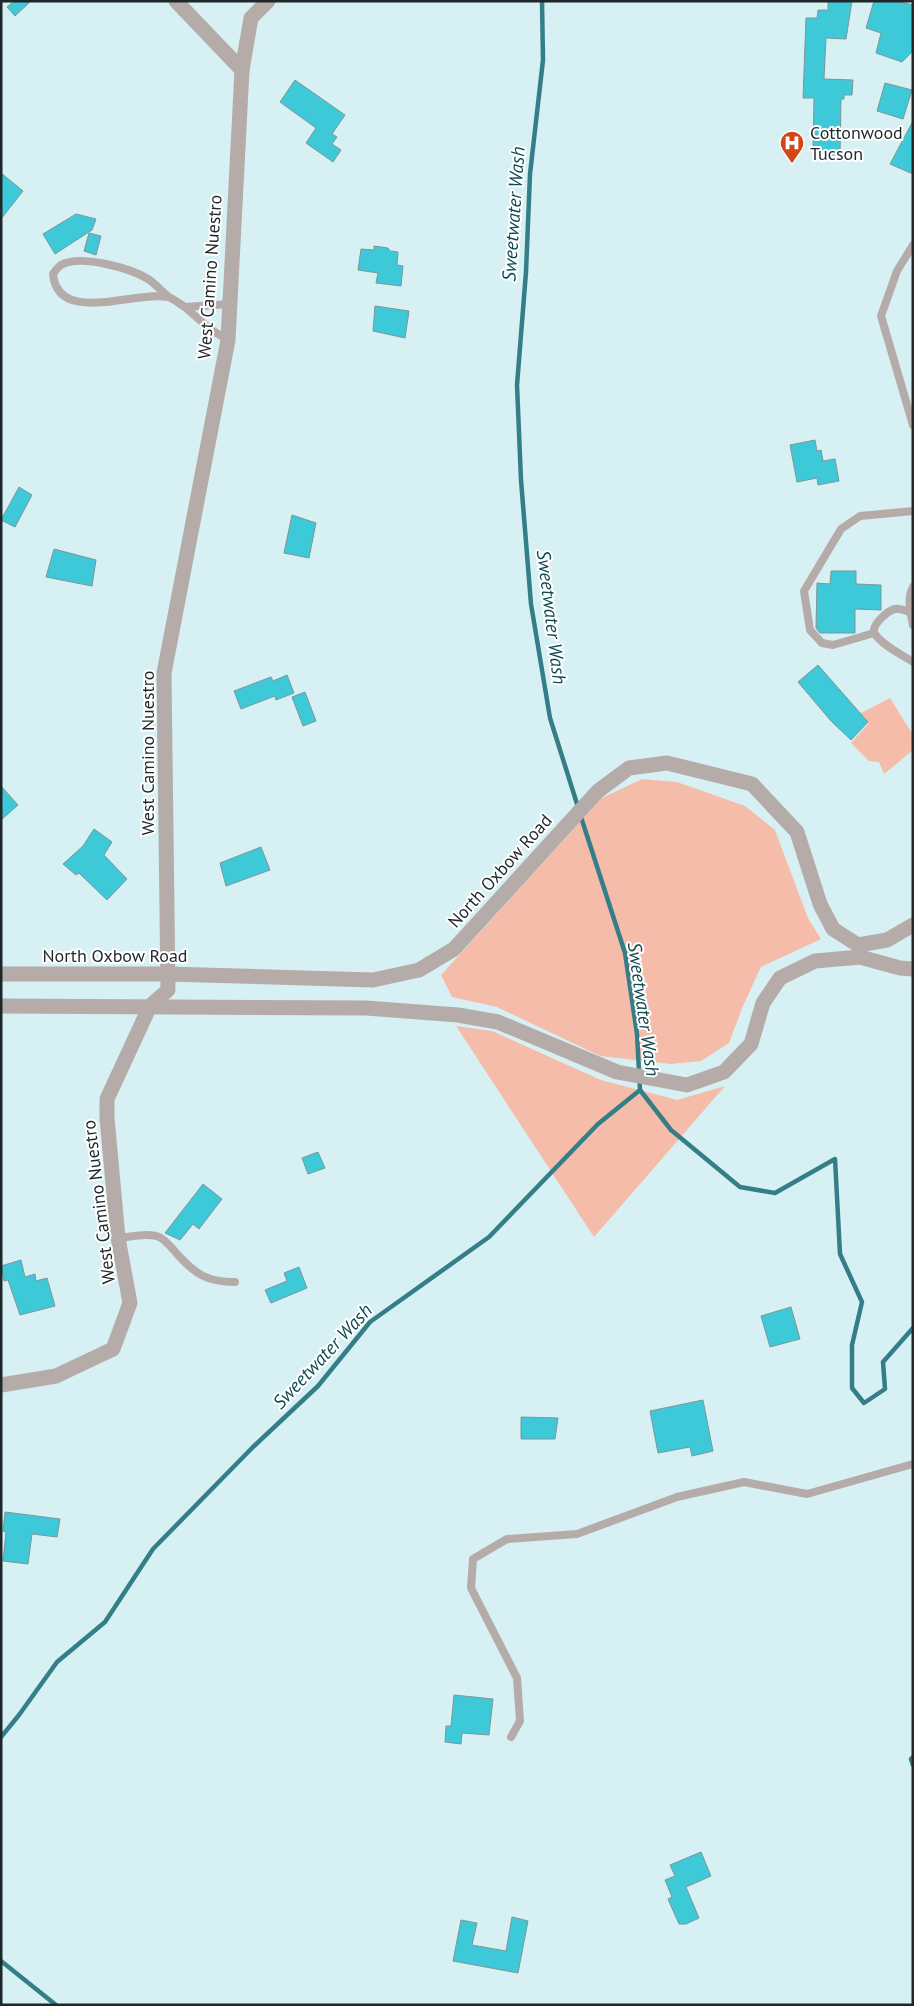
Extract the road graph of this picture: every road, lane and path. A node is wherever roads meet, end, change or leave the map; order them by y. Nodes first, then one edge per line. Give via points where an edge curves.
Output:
1 (176, 1) edge
2 (268, 1) edge
3 (242, 70) junction
4 (913, 245) edge
5 (169, 297) junction
6 (230, 304) junction
7 (185, 307) junction
8 (228, 340) junction
9 (913, 425) edge
10 (913, 503) edge
11 (911, 511) edge
12 (913, 587) edge
13 (911, 611) edge
14 (913, 625) edge
15 (874, 633) junction
16 (913, 662) edge
17 (913, 925) edge
18 (913, 969) edge
19 (1, 974) edge
20 (167, 974) junction
21 (1, 1006) edge
22 (150, 1006) junction
23 (118, 1238) junction
24 (235, 1282) dead end
25 (1, 1385) edge
26 (913, 1464) edge
27 (511, 1737) dead end

1 - 3 street
2 - 3 street, West Camino Nuestro via 251,18
3 - 6 street, West Camino Nuestro
4 - 9 lane via 896,271 881,316
5 - 5 lane via 82,303 60,294 53,274 60,266 88,260 148,279
5 - 7 lane
6 - 7 lane
6 - 8 street, West Camino Nuestro
7 - 8 lane
8 - 20 street, West Camino Nuestro via 164,673
10 - 11 lane
11 - 15 lane via 860,516 841,529 804,591 810,630 822,643 832,645
12 - 13 lane
13 - 14 lane
13 - 15 lane via 896,609 882,616
15 - 16 lane
17 - 20 street, North Oxbow Road via 887,940 858,945 833,929 820,904 797,832 752,784 668,763 629,768 598,791 454,949 419,970 373,980
18 - 22 street via 860,958 815,961 780,978 763,1003 751,1044 724,1072 687,1085 617,1072 498,1022 458,1015 366,1008
19 - 20 street, North Oxbow Road
20 - 22 street, West Camino Nuestro via 168,990
21 - 22 street
22 - 23 street, West Camino Nuestro via 107,1099
23 - 24 lane via 147,1235 160,1238 201,1276
23 - 25 street, West Camino Nuestro via 130,1303 113,1350 56,1376
26 - 27 lane via 807,1494 744,1482 677,1497 577,1534 507,1539 473,1559 471,1588 517,1678 520,1721

